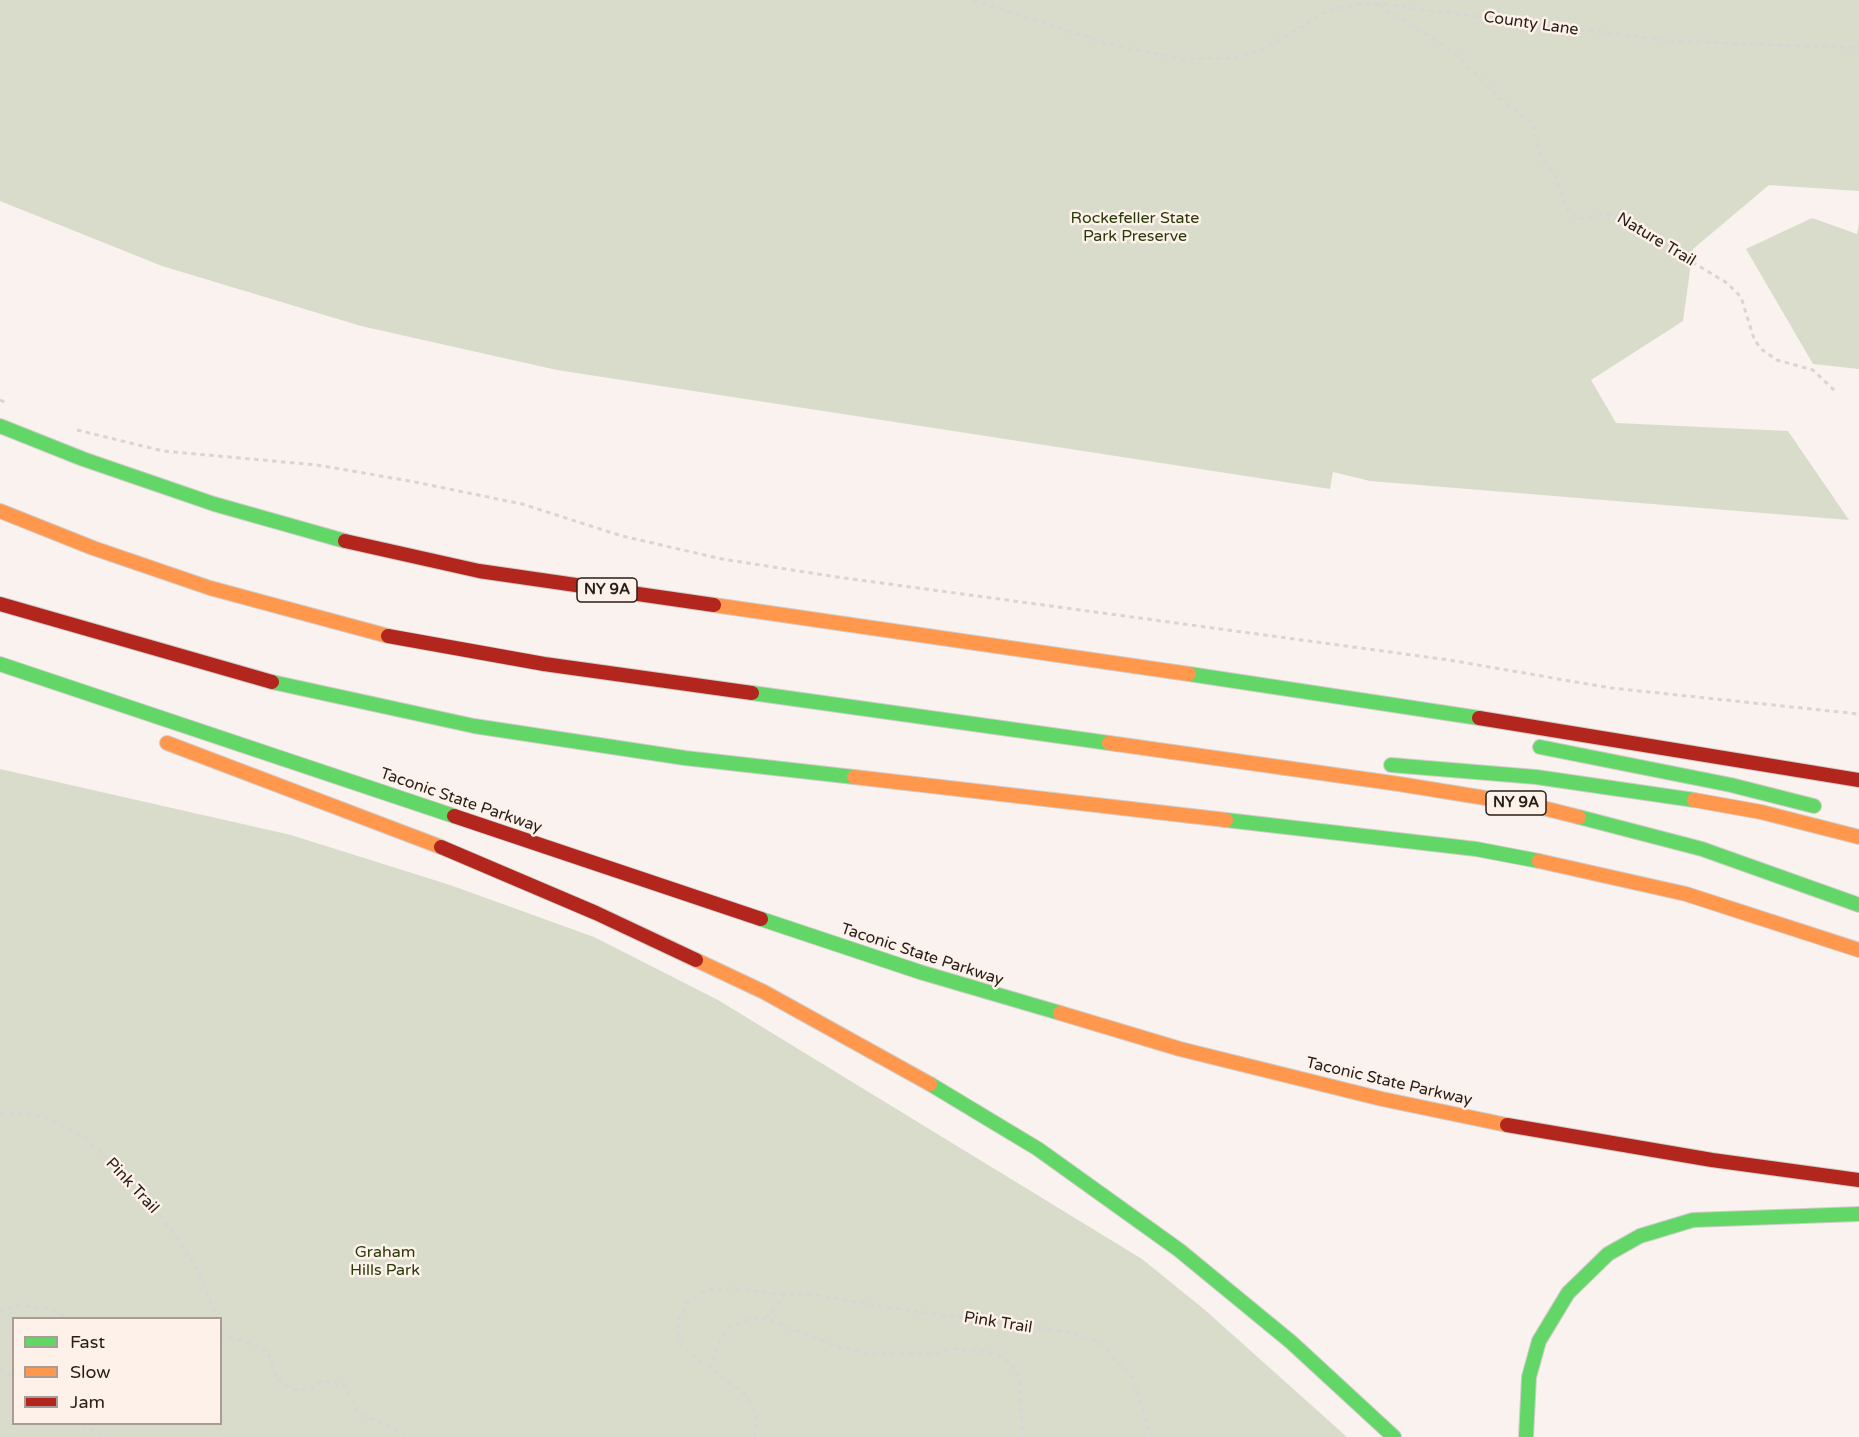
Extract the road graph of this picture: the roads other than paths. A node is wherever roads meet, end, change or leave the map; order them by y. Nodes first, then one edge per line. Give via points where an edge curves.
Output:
1 (0, 426) edge
2 (0, 511) edge
3 (0, 604) edge
4 (0, 664) edge
5 (1231, 680) junction
6 (75, 689) junction
7 (100, 714) dead end
8 (1436, 726) dead end
9 (156, 740) dead end
10 (1527, 744) dead end
11 (1161, 752) junction
12 (1336, 761) dead end
13 (1379, 764) dead end
14 (1859, 780) edge
15 (1830, 811) dead end
16 (1859, 837) edge
17 (1859, 905) edge
18 (1859, 950) edge
19 (1859, 1180) edge
20 (1859, 1214) edge
21 (1394, 1437) edge
22 (1526, 1437) edge

1 - 5 main road, NY 9A via 214,504 435,563
2 - 11 main road, NY 9A via 210,588 410,641 544,664
3 - 18 main road via 267,681 484,728 706,760 1476,849 1686,894
4 - 6 main road, Taconic State Parkway
5 - 8 main road
5 - 14 main road, NY 9A
6 - 7 main road
6 - 19 main road, Taconic State Parkway via 920,972 1180,1049 1511,1126
9 - 21 main road via 393,827 586,908 764,992 893,1060 1038,1149 1164,1239 1264,1319
10 - 15 main road via 1731,785
11 - 12 main road
11 - 17 main road, NY 9A via 1411,786 1570,814 1702,849
13 - 16 main road via 1648,791
20 - 22 main road via 1693,1220 1640,1236 1608,1254 1568,1293 1539,1341 1529,1377

